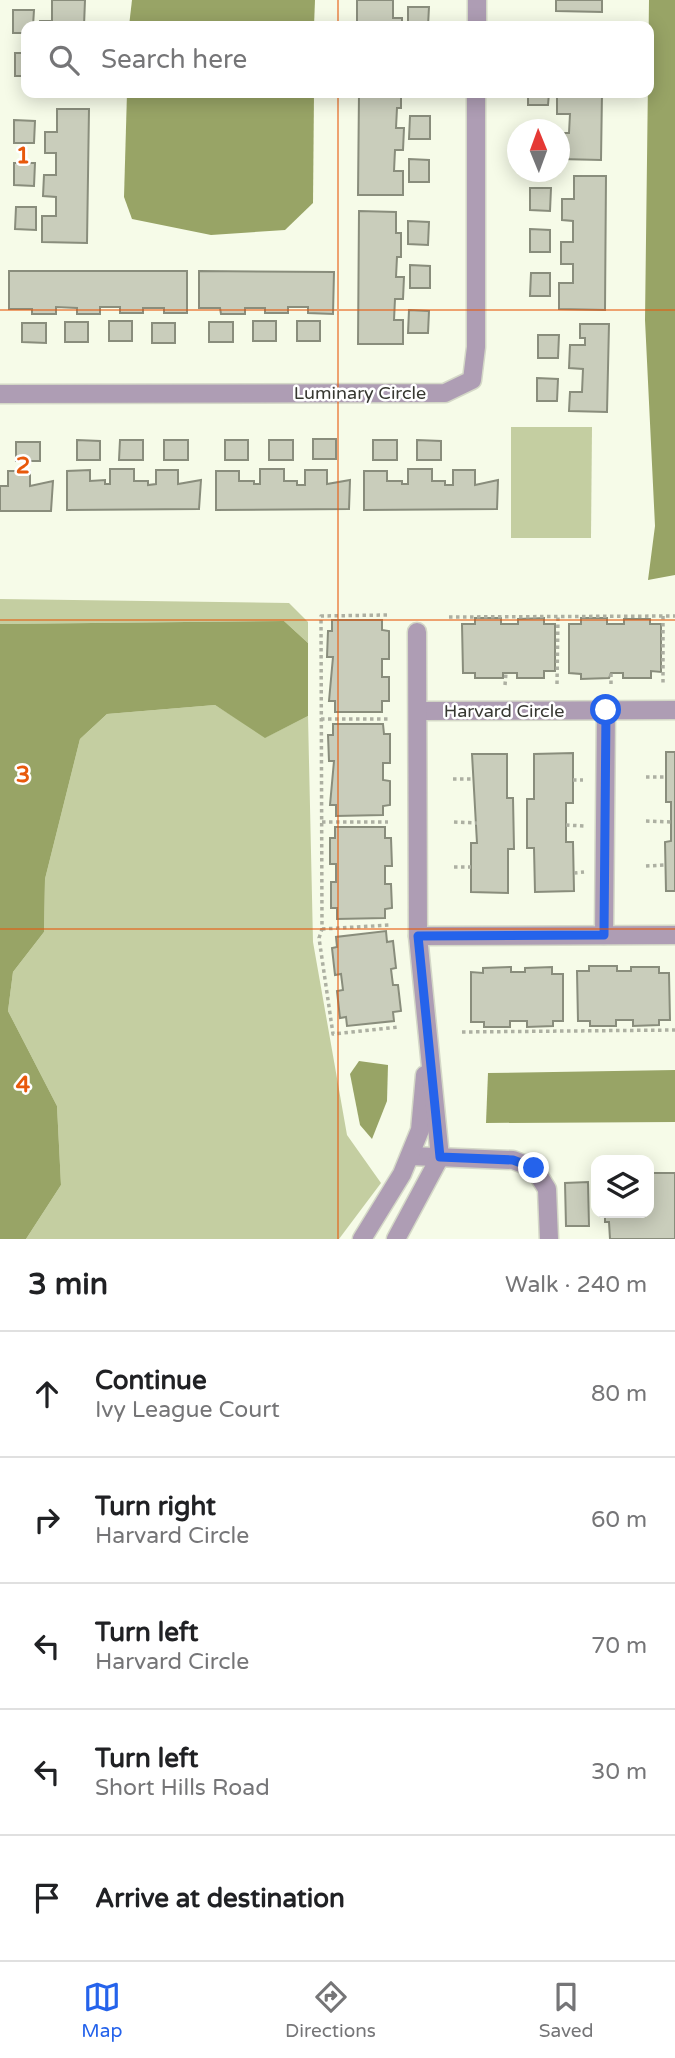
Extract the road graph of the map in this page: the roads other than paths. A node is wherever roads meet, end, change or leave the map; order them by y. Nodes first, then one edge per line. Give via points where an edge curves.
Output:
1 (477, 0) edge
2 (477, 21) edge
3 (476, 98) edge
4 (0, 394) edge
5 (417, 632) dead end
6 (606, 710) junction
7 (675, 710) edge
8 (418, 711) junction
9 (604, 935) junction
10 (675, 935) edge
11 (418, 936) junction
12 (429, 1022) junction
13 (410, 1156) junction
14 (440, 1157) junction
15 (362, 1239) edge
16 (396, 1239) edge
17 (549, 1239) edge

1 - 2 street
3 - 4 street, Luminary Circle via 476,347 472,380 445,393
5 - 8 street, Harvard Circle
6 - 7 street, Harvard Circle
6 - 8 street, Harvard Circle
6 - 9 street
8 - 11 street, Harvard Circle
9 - 10 street
9 - 11 street
11 - 12 street, Harvard Circle
12 - 13 street, Harvard Circle via 420,1130
12 - 14 street, Harvard Circle
13 - 14 street
13 - 15 street, Harvard Circle
14 - 16 street
14 - 17 street via 513,1160 534,1168 547,1189

